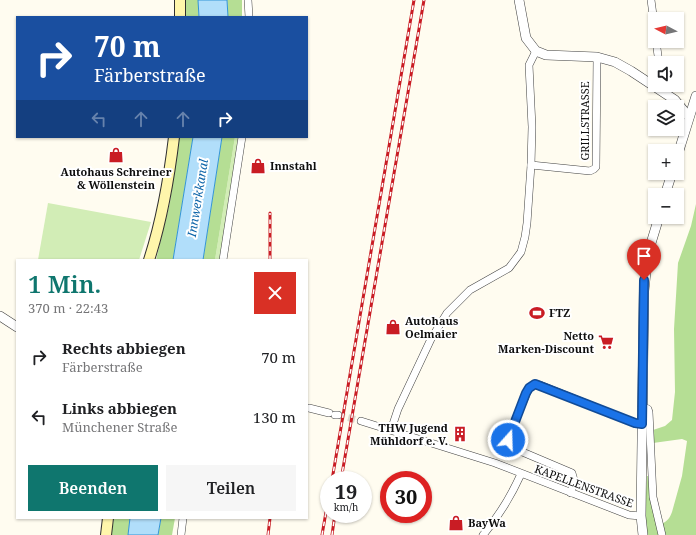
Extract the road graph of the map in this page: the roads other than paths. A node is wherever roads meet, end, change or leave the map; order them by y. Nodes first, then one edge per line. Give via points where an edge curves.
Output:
1 (180, 0) edge
2 (248, 0) edge
3 (519, 0) edge
4 (651, 0) edge
5 (653, 12) edge
6 (180, 16) edge
7 (249, 16) edge
8 (536, 51) junction
9 (597, 57) junction
10 (648, 81) edge
11 (664, 92) edge
12 (695, 99) edge
13 (675, 100) joint
14 (684, 111) edge
15 (689, 117) junction
16 (174, 138) edge
17 (242, 138) edge
18 (681, 144) edge
19 (531, 165) junction
20 (657, 224) edge
21 (149, 259) edge
22 (223, 259) edge
23 (0, 316) edge
24 (16, 326) edge
25 (642, 406) junction
26 (309, 408) dead end
27 (334, 414) tunnel mouth
28 (361, 421) tunnel mouth
29 (642, 424) junction
30 (391, 430) junction
31 (521, 474) junction
32 (571, 492) junction
33 (641, 516) junction
34 (108, 519) edge
35 (183, 519) edge
36 (106, 535) edge
37 (181, 535) edge
38 (483, 535) edge
39 (643, 535) edge
40 (662, 535) edge

1 - 6 main road
2 - 7 street
3 - 8 street via 526,38
4 - 5 street
8 - 9 street via 551,56
8 - 19 street via 530,64
9 - 10 street via 622,66
9 - 19 street, GRILLSTRASSE via 596,167 590,171
11 - 13 street
12 - 13 street
12 - 15 street
14 - 15 street
15 - 18 street
16 - 21 main road via 165,201
17 - 22 street
19 - 30 street via 527,224 521,252 509,268 474,288 447,313 431,339
20 - 25 street via 648,253 644,280
23 - 24 street
25 - 29 street
25 - 40 street via 649,412 653,497
26 - 27 street
28 - 30 street, KAPELLENSTRASSE
29 - 32 street via 540,385 535,384 529,388 508,437 509,443 512,448 572,473 574,480
29 - 33 street
30 - 31 street, KAPELLENSTRASSE via 495,463
31 - 32 street, KAPELLENSTRASSE
31 - 38 street via 504,508
32 - 33 street, KAPELLENSTRASSE via 629,515
33 - 39 street
34 - 36 main road
35 - 37 street

